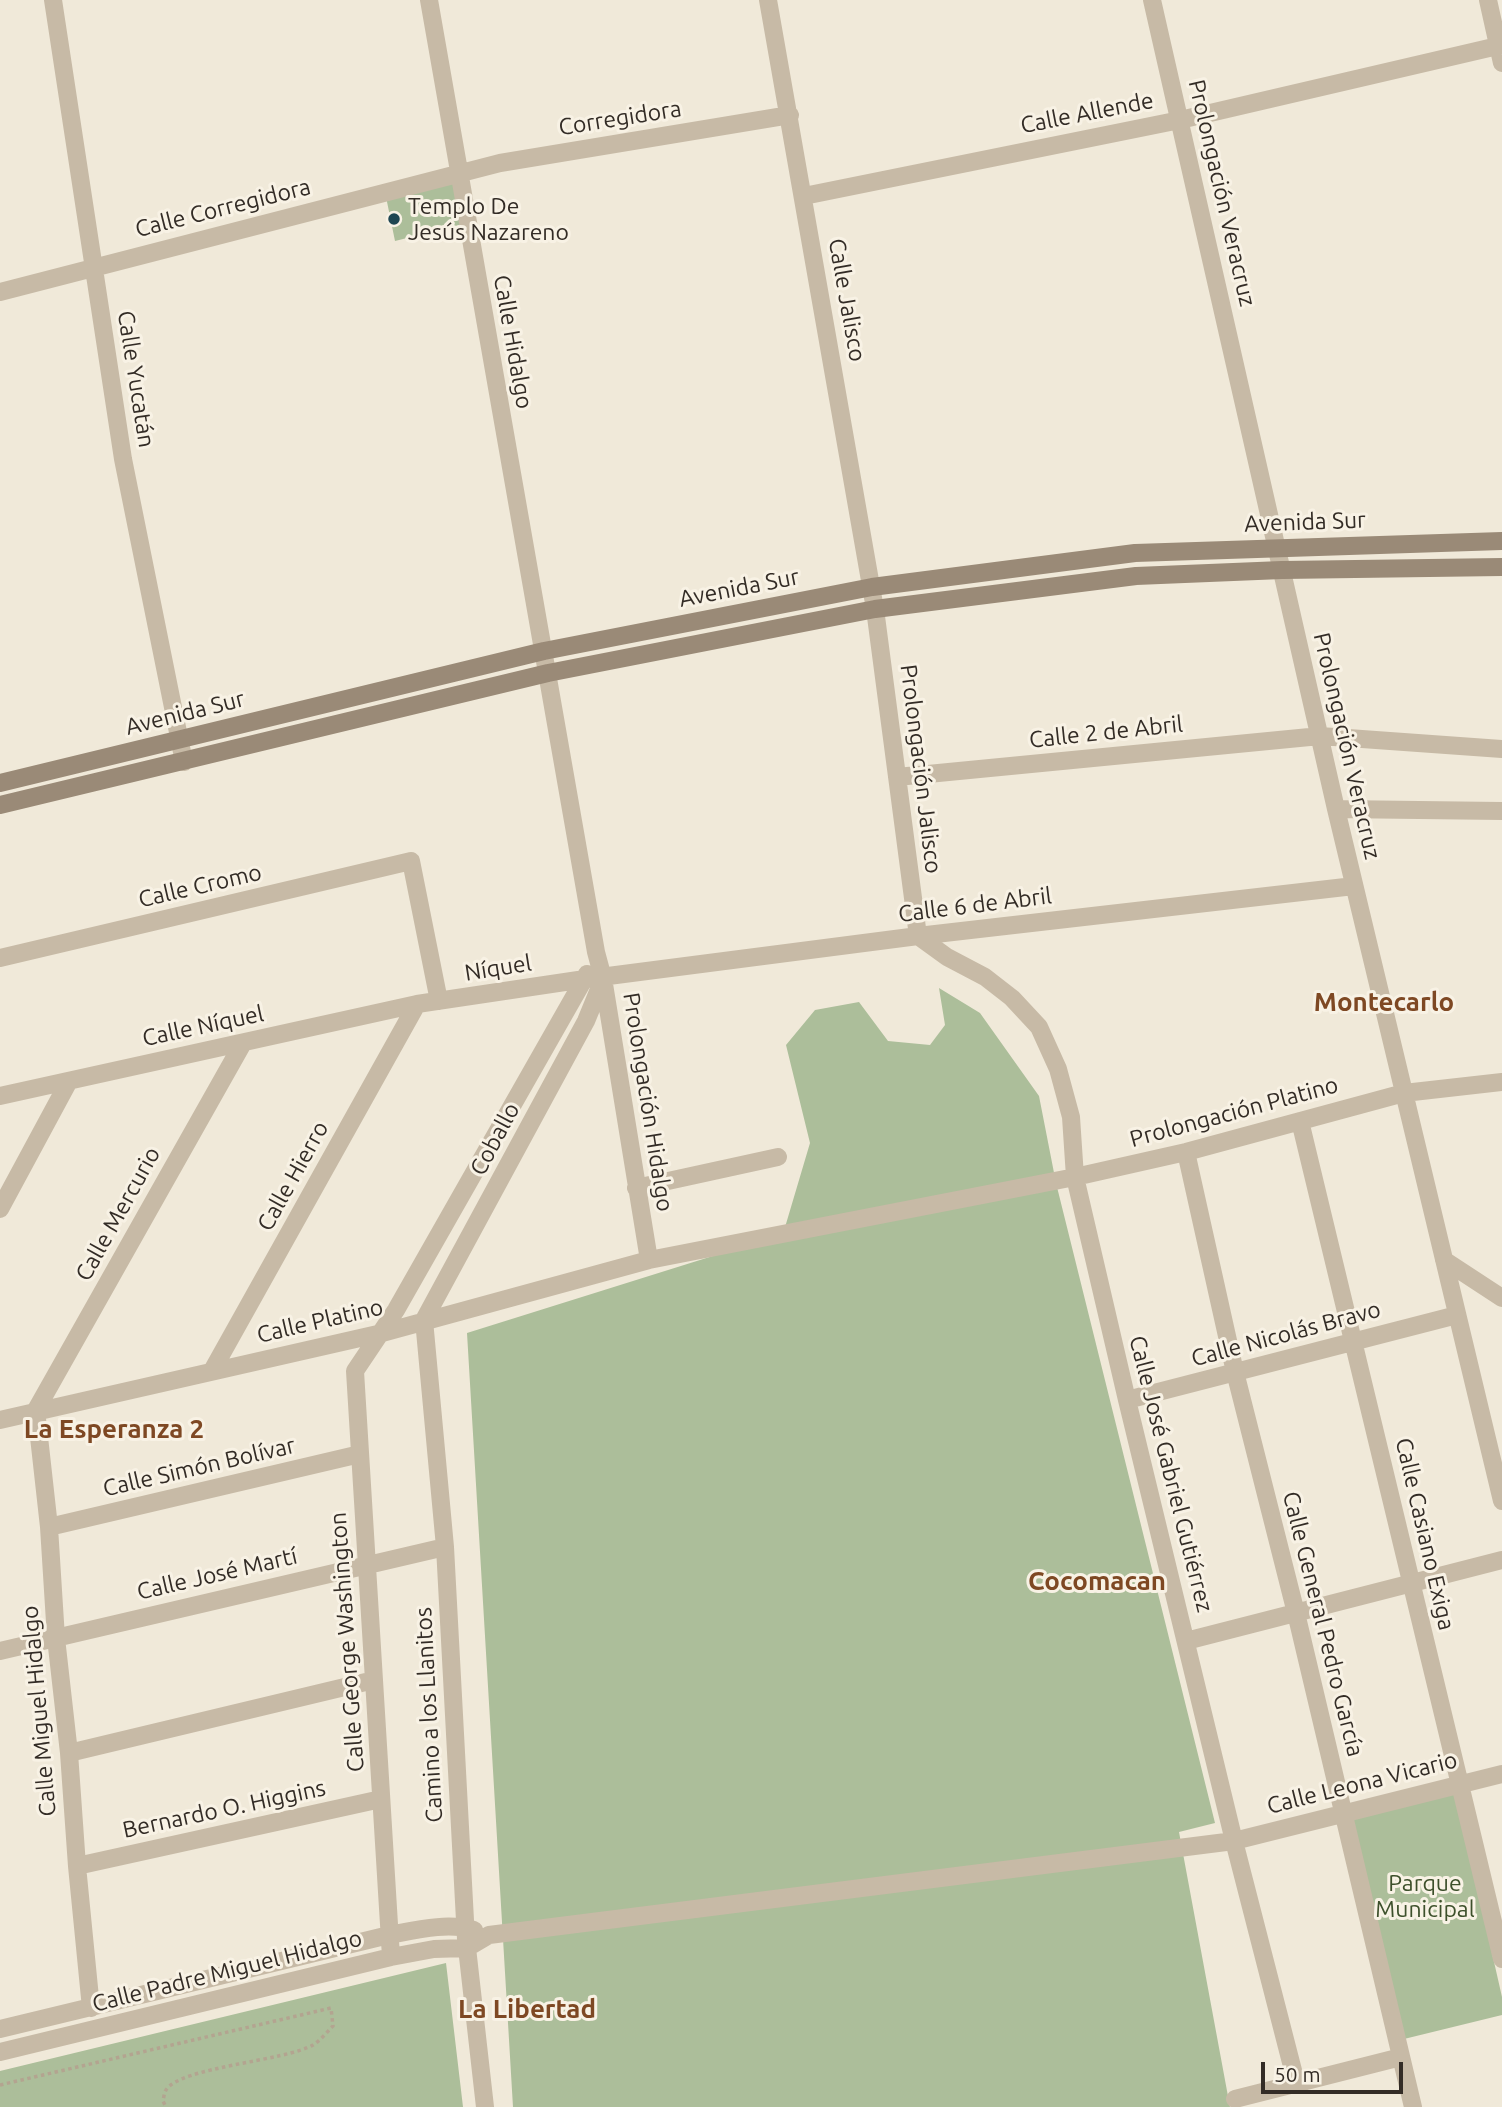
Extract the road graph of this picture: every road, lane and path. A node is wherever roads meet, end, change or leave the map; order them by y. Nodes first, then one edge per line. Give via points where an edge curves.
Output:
1 (53, 0) edge
2 (429, 0) edge
3 (768, 0) edge
4 (1152, 0) edge
5 (1488, 0) edge
6 (1501, 51) edge
7 (790, 115) junction
8 (1180, 120) junction
9 (458, 174) junction
10 (804, 196) junction
11 (94, 267) junction
12 (0, 292) edge
13 (1502, 541) edge
14 (1278, 547) junction
15 (1502, 567) edge
16 (1282, 569) junction
17 (872, 587) junction
18 (876, 609) junction
19 (544, 651) junction
20 (548, 673) junction
21 (1320, 736) junction
22 (178, 740) junction
23 (1502, 749) edge
24 (184, 762) junction
25 (897, 777) junction
26 (0, 783) edge
27 (0, 805) edge
28 (1336, 809) junction
29 (1502, 811) edge
30 (1354, 886) junction
31 (918, 936) junction
32 (0, 958) edge
33 (594, 979) junction
34 (439, 1001) junction
35 (417, 1004) junction
36 (586, 1021) junction
37 (610, 1029) junction
38 (243, 1042) junction
39 (69, 1081) junction
40 (1502, 1082) edge
41 (1404, 1093) junction
42 (0, 1096) edge
43 (1300, 1121) junction
44 (1186, 1152) junction
45 (778, 1157) dead end
46 (1075, 1177) junction
47 (636, 1188) junction
48 (0, 1209) edge
49 (649, 1260) junction
50 (1444, 1260) junction
51 (1502, 1297) edge
52 (1457, 1315) junction
53 (424, 1320) junction
54 (382, 1333) junction
55 (1353, 1341) junction
56 (212, 1371) junction
57 (1235, 1372) junction
58 (1127, 1400) junction
59 (36, 1410) junction
60 (0, 1420) edge
61 (360, 1454) junction
62 (1502, 1501) edge
63 (49, 1527) junction
64 (445, 1547) junction
65 (1502, 1560) edge
66 (367, 1564) junction
67 (1411, 1583) junction
68 (1296, 1613) junction
69 (56, 1637) junction
70 (1185, 1641) junction
71 (0, 1651) edge
72 (373, 1680) junction
73 (69, 1753) junction
74 (1502, 1774) edge
75 (1460, 1783) junction
76 (381, 1799) junction
77 (1344, 1814) junction
78 (1234, 1841) junction
79 (77, 1866) junction
80 (465, 1927) junction
81 (389, 1935) junction
82 (489, 1936) junction
83 (467, 1948) junction
84 (391, 1956) junction
85 (1502, 1959) edge
86 (91, 2008) junction
87 (0, 2029) edge
88 (0, 2052) edge
89 (1401, 2057) junction
90 (1296, 2082) junction
91 (0, 2085) edge
92 (1236, 2099) dead end
93 (166, 2107) edge
94 (485, 2107) edge
95 (1413, 2107) edge

1 - 11 street, Calle Yucatán
2 - 9 street, Calle Hidalgo
3 - 7 street, Calle Jalisco
4 - 8 street, Prolongación Veracruz
5 - 6 street
6 - 8 street, Calle Allende
7 - 9 street, Corregidora
7 - 10 street, Calle Jalisco
8 - 10 street, Calle Allende
8 - 14 street, Prolongación Veracruz
9 - 11 street, Calle Corregidora
9 - 19 street, Calle Hidalgo
10 - 17 street, Calle Jalisco
11 - 12 street, Calle Corregidora
11 - 22 street, Calle Yucatán via 123,460
13 - 14 main road, Avenida Sur
14 - 16 street, Prolongación Veracruz
14 - 17 main road, Avenida Sur via 1135,554
15 - 16 main road, Avenida Sur
16 - 18 main road, Avenida Sur via 1136,576
16 - 21 street, Prolongación Veracruz
17 - 18 street, Calle Jalisco
17 - 19 main road, Avenida Sur
18 - 20 main road, Avenida Sur
18 - 25 street, Prolongación Jalisco
19 - 20 street, Prolongación Hidalgo
19 - 22 main road, Avenida Sur
20 - 24 main road, Avenida Sur
20 - 33 street, Prolongación Hidalgo via 596,952
21 - 23 street, Calle 2 de Abril
21 - 25 street, Calle 2 de Abril
21 - 28 street, Prolongación Veracruz
22 - 24 street, Calle Yucatán
22 - 26 main road, Avenida Sur
24 - 27 main road, Avenida Sur
25 - 31 street, Prolongación Jalisco
28 - 29 street
28 - 30 street, Prolongación Veracruz
30 - 31 street, Calle 6 de Abril
30 - 41 street, Prolongación Veracruz
31 - 33 street, Calle 6 de Abril
31 - 46 street, Calle José Gabriel Gutiérrez via 985,977 1039,1027 1058,1069 1071,1117
32 - 34 street, Calle Cromo via 411,862
33 - 34 street, Níquel
33 - 36 street, Coballo
33 - 37 street, Prolongación Hidalgo
33 - 54 street, Coballo via 566,1009
34 - 35 street, Níquel
35 - 38 street, Calle Níquel
35 - 56 street, Calle Hierro
36 - 37 street
36 - 53 street, Coballo
37 - 47 street, Prolongación Hidalgo
38 - 39 street, Calle Níquel
38 - 59 street, Calle Mercurio
39 - 42 street, Calle Níquel
39 - 48 street
40 - 41 street, Prolongación Platino
41 - 43 street, Prolongación Platino
41 - 50 street, Prolongación Veracruz
43 - 44 street, Prolongación Platino
43 - 55 street, Calle Casiano Exiga
44 - 46 street, Prolongación Platino
44 - 57 street, Calle General Pedro García
45 - 47 street
46 - 49 street, Prolongación Platino
46 - 58 street, Calle José Gabriel Gutiérrez
47 - 49 street, Prolongación Hidalgo
49 - 53 street, Calle Platino
50 - 51 street
50 - 52 street, Prolongación Veracruz
52 - 55 street, Calle Nicolás Bravo
52 - 62 street, Prolongación Veracruz
53 - 54 street, Calle Platino
53 - 64 street, Camino a los Llanitos
54 - 56 street, Calle Platino
54 - 61 street, Calle George Washington via 355,1371
55 - 57 street, Calle Nicolás Bravo
55 - 67 street, Calle Casiano Exiga
56 - 59 street, Calle Platino
57 - 58 street, Calle Nicolás Bravo
57 - 68 street, Calle General Pedro García
58 - 70 street, Calle José Gabriel Gutiérrez
59 - 60 street, Calle Platino
59 - 63 street, Calle Miguel Hidalgo
61 - 63 street, Calle Simón Bolívar
61 - 66 street, Calle George Washington
63 - 69 street, Calle Miguel Hidalgo
64 - 66 street, Calle José Martí
64 - 80 street, Camino a los Llanitos
65 - 67 street
66 - 69 street, Calle José Martí
66 - 72 street, Calle George Washington
67 - 68 street
67 - 75 street, Calle Casiano Exiga
68 - 70 street
68 - 77 street, Calle General Pedro García
69 - 71 street, Calle José Martí
69 - 73 street, Calle Miguel Hidalgo
70 - 78 street, Calle José Gabriel Gutiérrez
72 - 73 street
72 - 76 street, Calle George Washington
73 - 79 street, Calle Miguel Hidalgo
74 - 75 street, Calle Leona Vicario
75 - 77 street, Calle Leona Vicario
75 - 85 street, Calle Casiano Exiga
76 - 79 street, Bernardo O. Higgins
76 - 81 street, Calle George Washington
77 - 78 street, Calle Leona Vicario
77 - 89 street, Calle General Pedro García
78 - 82 street, Calle Leona Vicario
78 - 90 street, Calle José Gabriel Gutiérrez
79 - 86 street, Calle Miguel Hidalgo
80 - 81 street, Calle Padre Miguel Hidalgo
80 - 82 street
80 - 83 street, Camino a los Llanitos
81 - 84 street, Calle George Washington
81 - 86 street, Calle Padre Miguel Hidalgo
82 - 83 street
83 - 84 street, Calle Padre Miguel Hidalgo
83 - 94 street, Camino a los Llanitos
84 - 88 street, Calle Padre Miguel Hidalgo
86 - 87 street, Calle Padre Miguel Hidalgo
89 - 90 street
89 - 95 street, Calle General Pedro García
90 - 92 street
91 - 93 path via 331,2008 333,2026 314,2044 278,2058 237,2062 178,2081 166,2089

